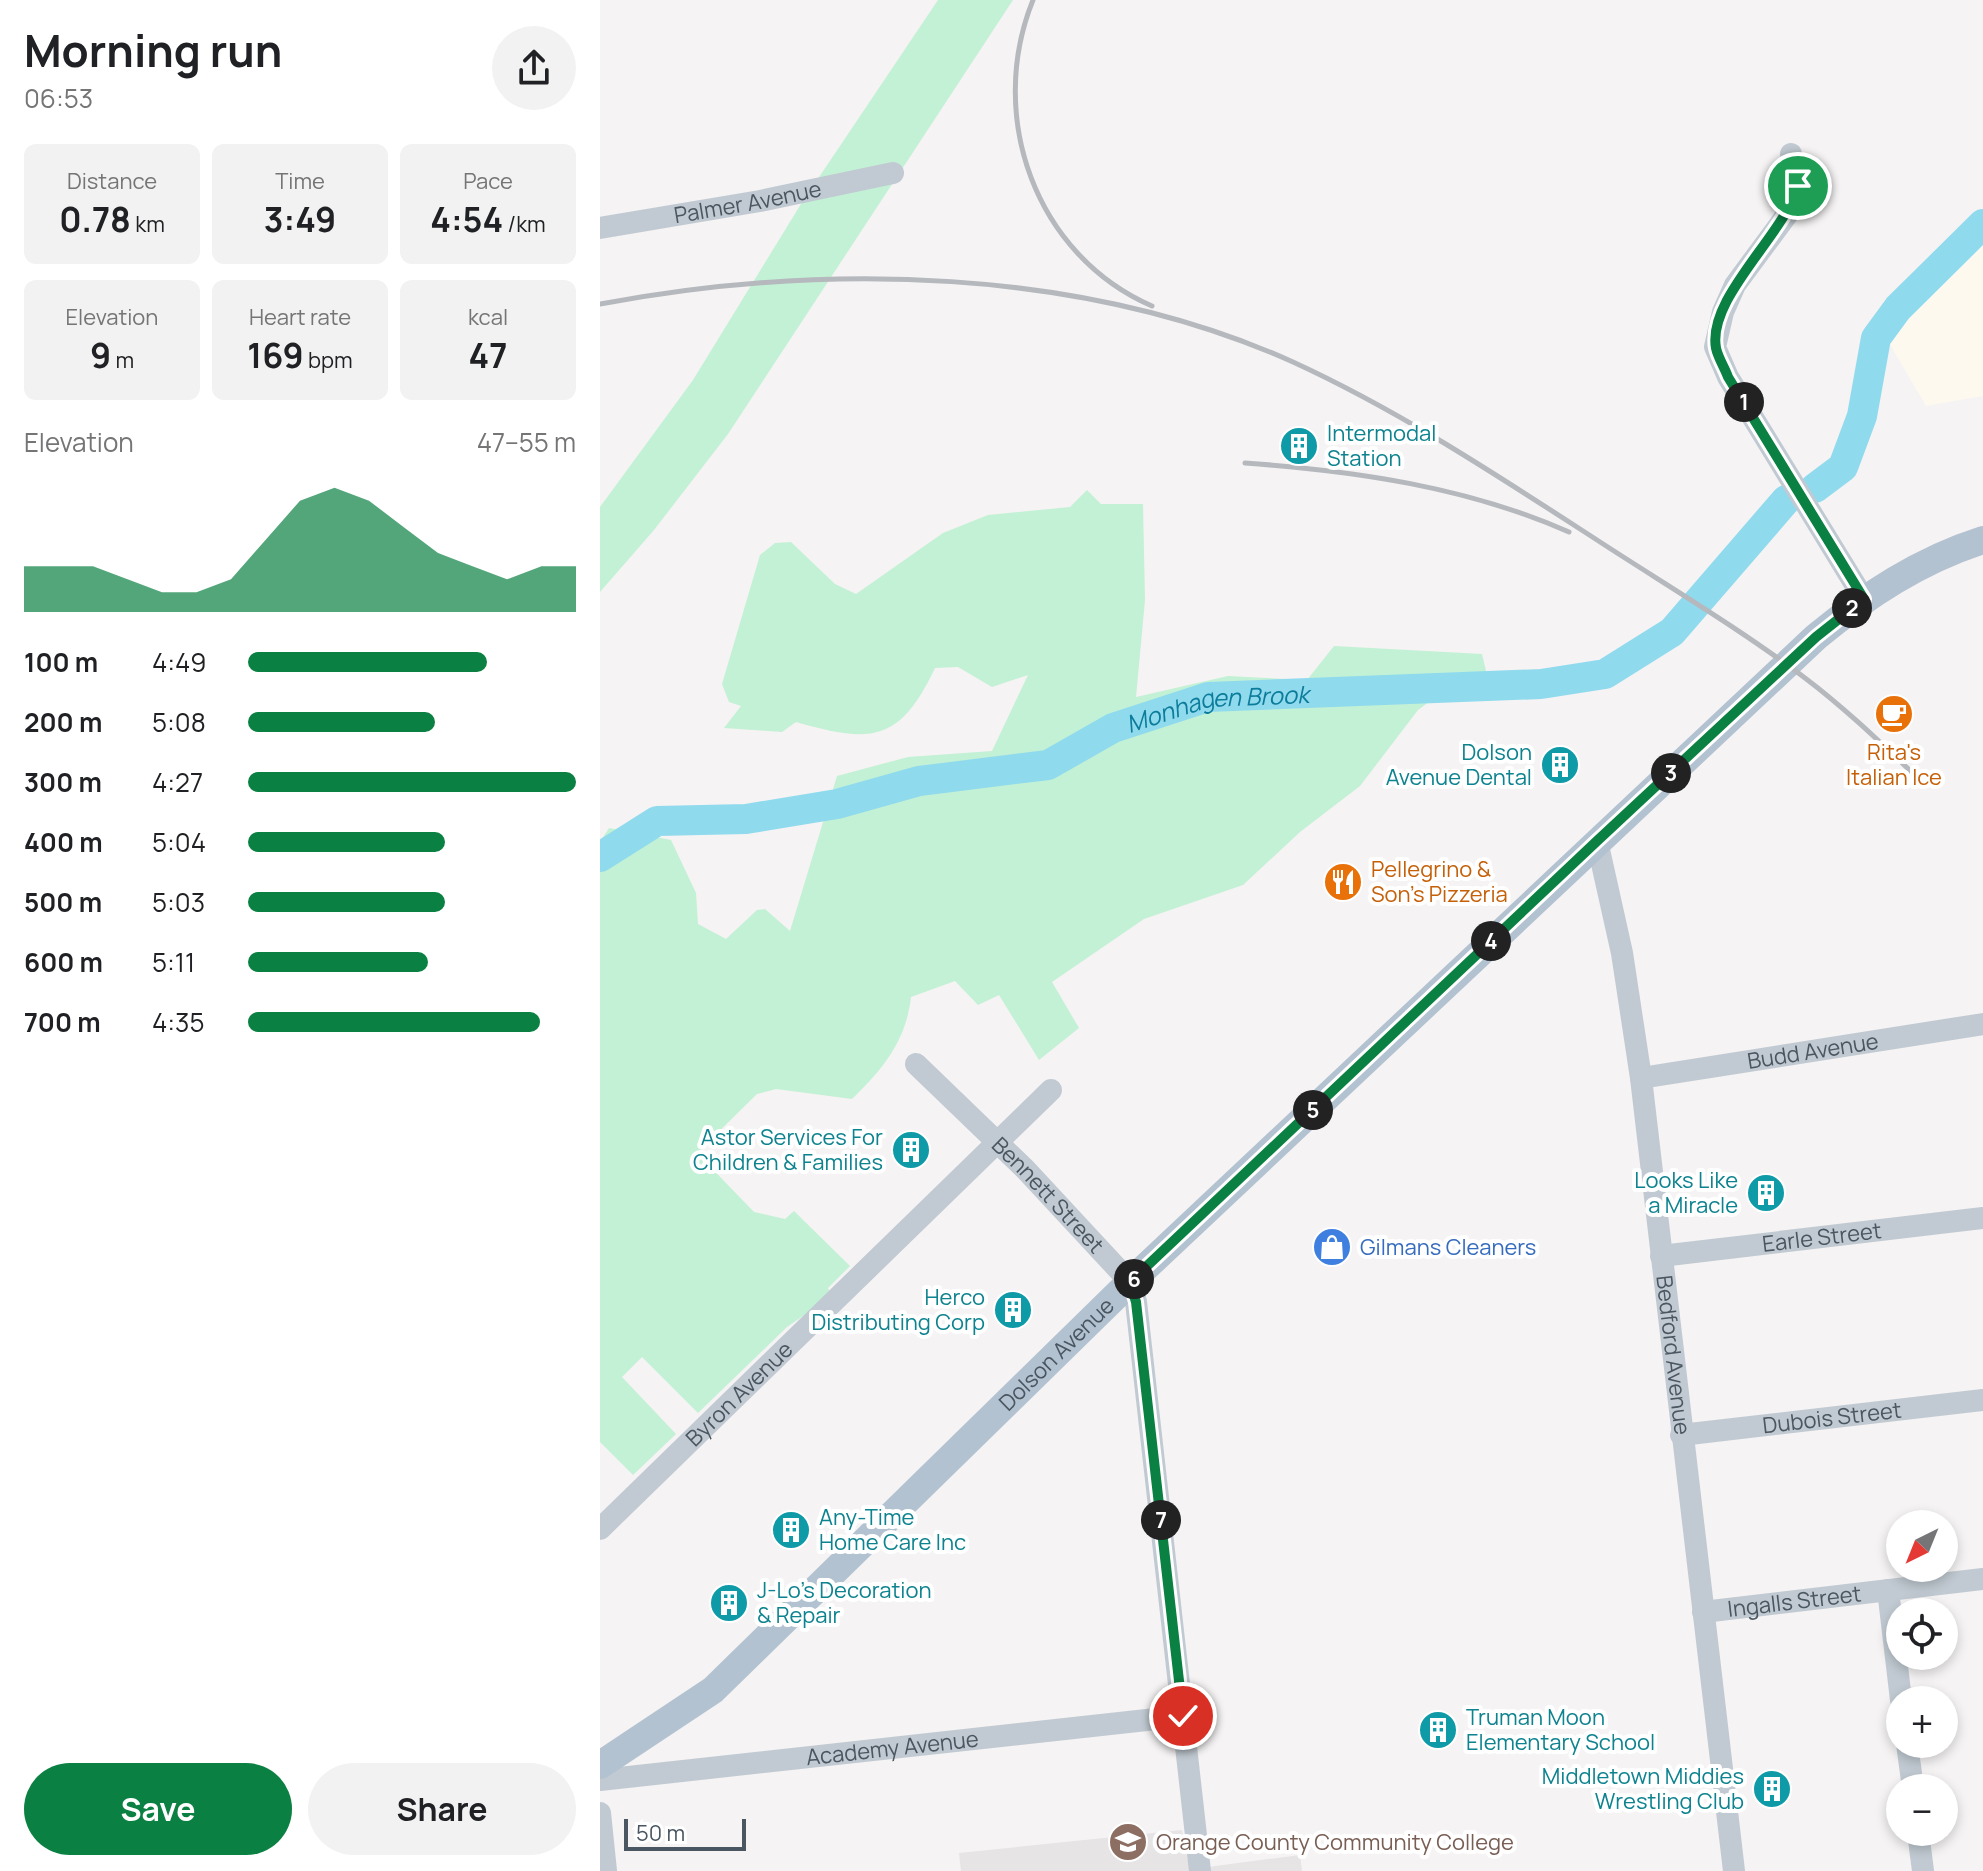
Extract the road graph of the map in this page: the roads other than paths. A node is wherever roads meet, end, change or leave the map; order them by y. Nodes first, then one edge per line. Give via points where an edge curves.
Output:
1 (1791, 154) dead end
2 (893, 173) dead end
3 (600, 228) edge
4 (1983, 540) edge
5 (1864, 599) junction
6 (1597, 841) junction
7 (1983, 1024) edge
8 (916, 1064) dead end
9 (1641, 1078) junction
10 (1051, 1090) dead end
11 (999, 1143) junction
12 (1983, 1218) edge
13 (1661, 1256) junction
14 (1130, 1282) junction
15 (1983, 1400) edge
16 (1681, 1435) junction
17 (600, 1529) edge
18 (1983, 1579) edge
19 (1888, 1590) junction
20 (1703, 1612) junction
21 (1899, 1686) edge
22 (1183, 1716) junction
23 (600, 1765) edge
24 (600, 1780) edge
25 (600, 1813) edge
26 (1920, 1846) edge
27 (606, 1871) edge
28 (1200, 1871) edge
29 (1734, 1871) edge
30 (1923, 1871) edge

1 - 5 street via 1798,186 1792,208 1735,285 1715,347 1728,377
2 - 3 street, Palmer Avenue
4 - 5 main road, Dolson Avenue via 1916,567
5 - 6 main road, Dolson Avenue via 1816,637
6 - 9 street, Bedford Avenue via 1622,953
6 - 14 main road, Dolson Avenue
7 - 9 street, Budd Avenue
8 - 11 street, Bennett Street
9 - 13 street, Bedford Avenue
10 - 11 street, Byron Avenue
11 - 14 street, Bennett Street
11 - 17 street, Byron Avenue
12 - 13 street, Earle Street
13 - 16 street, Bedford Avenue
14 - 22 street
14 - 23 main road, Dolson Avenue via 713,1690
15 - 16 street, Dubois Street
16 - 20 street, Bedford Avenue
18 - 19 street, Ingalls Street
19 - 20 street, Ingalls Street
19 - 21 street
20 - 29 street, Bedford Avenue
22 - 24 street, Academy Avenue
22 - 28 street
25 - 27 street
26 - 30 street

